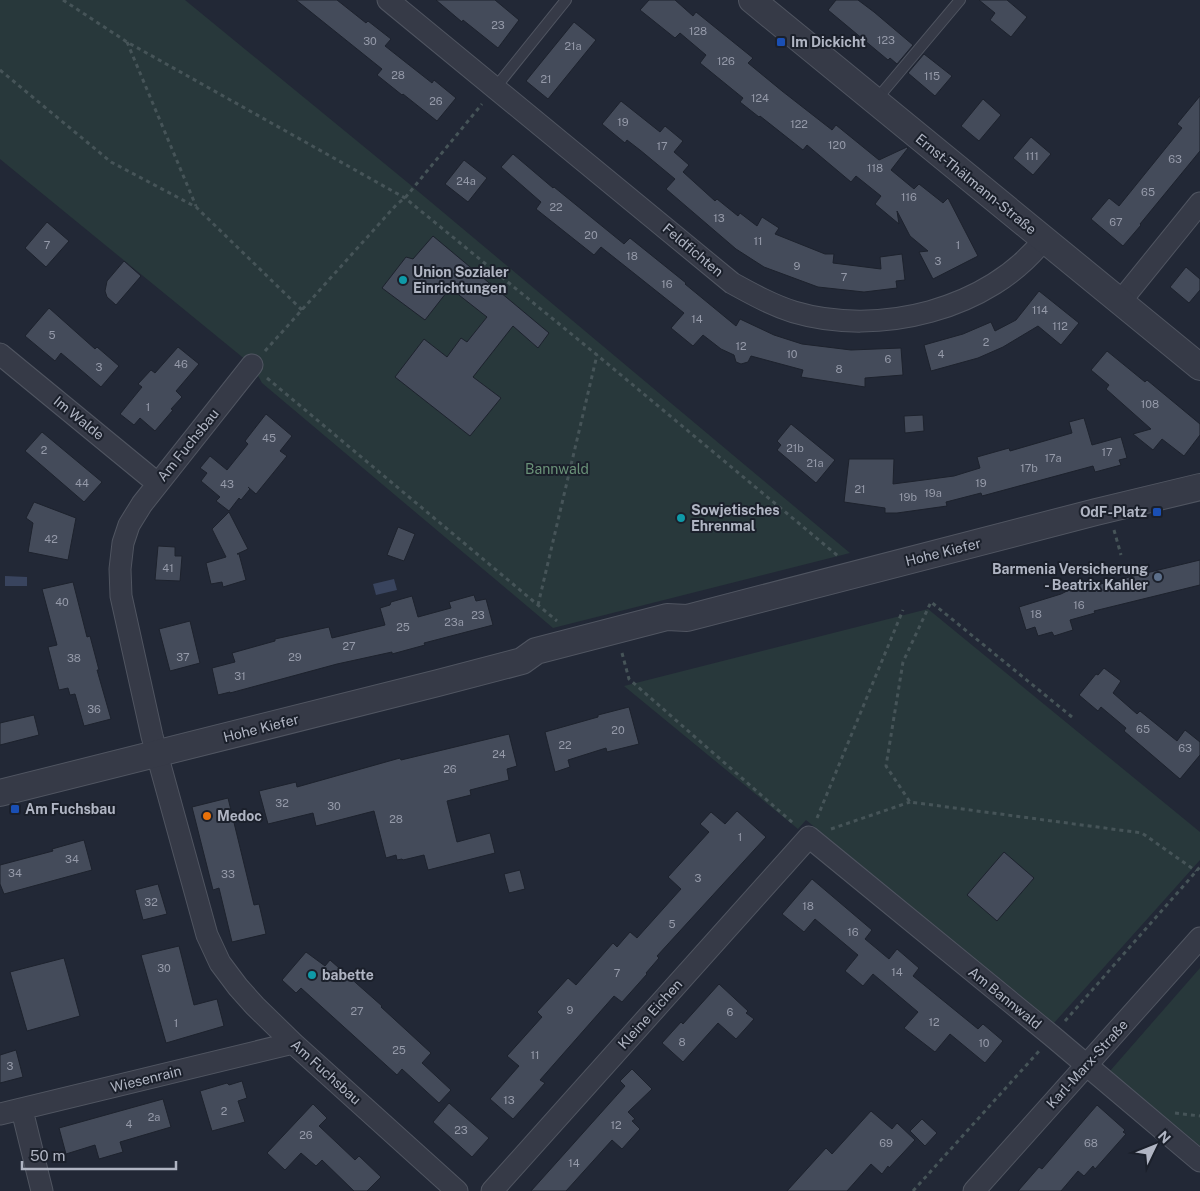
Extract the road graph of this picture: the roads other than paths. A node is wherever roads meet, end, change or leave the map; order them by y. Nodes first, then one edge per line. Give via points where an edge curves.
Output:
1 (388, 0) edge
2 (566, 0) edge
3 (752, 0) edge
4 (960, 0) edge
5 (496, 87) junction
6 (875, 101) junction
7 (1200, 203) edge
8 (1044, 239) junction
9 (1120, 302) junction
10 (0, 354) edge
11 (252, 366) road end
12 (1200, 367) edge
13 (157, 483) junction
14 (1200, 487) edge
15 (157, 754) junction
16 (0, 793) edge
17 (809, 837) joint
18 (1200, 938) edge
19 (293, 1043) junction
20 (1085, 1066) junction
21 (22, 1110) junction
22 (0, 1114) edge
23 (1200, 1161) edge
24 (42, 1191) edge
25 (457, 1191) edge
26 (492, 1191) edge
27 (974, 1191) edge

1 - 5 street, Feldfichten
2 - 5 lane
3 - 6 street, Ernst-Thälmann-Straße
4 - 6 lane
5 - 8 street, Feldfichten via 732,283 794,312 847,321 922,314 969,299 1007,276
6 - 8 street, Ernst-Thälmann-Straße
7 - 9 street
8 - 9 street, Ernst-Thälmann-Straße
9 - 12 street, Ernst-Thälmann-Straße
10 - 13 street, Im Walde
11 - 13 street, Am Fuchsbau
13 - 15 street, Am Fuchsbau via 129,525 122,544 120,569 121,596
14 - 15 street, Hohe Kiefer via 688,618 673,629 619,643 541,662 522,661
15 - 16 street, Hohe Kiefer
15 - 19 street, Am Fuchsbau via 208,935 220,964
17 - 20 street, Am Bannwald
17 - 26 street, Kleine Eichen
18 - 20 street, Karl-Marx-Straße
19 - 21 street, Wiesenrain
19 - 25 street, Am Fuchsbau
20 - 23 street, Am Bannwald
20 - 27 street, Karl-Marx-Straße
21 - 22 street, Wiesenrain
21 - 24 street

